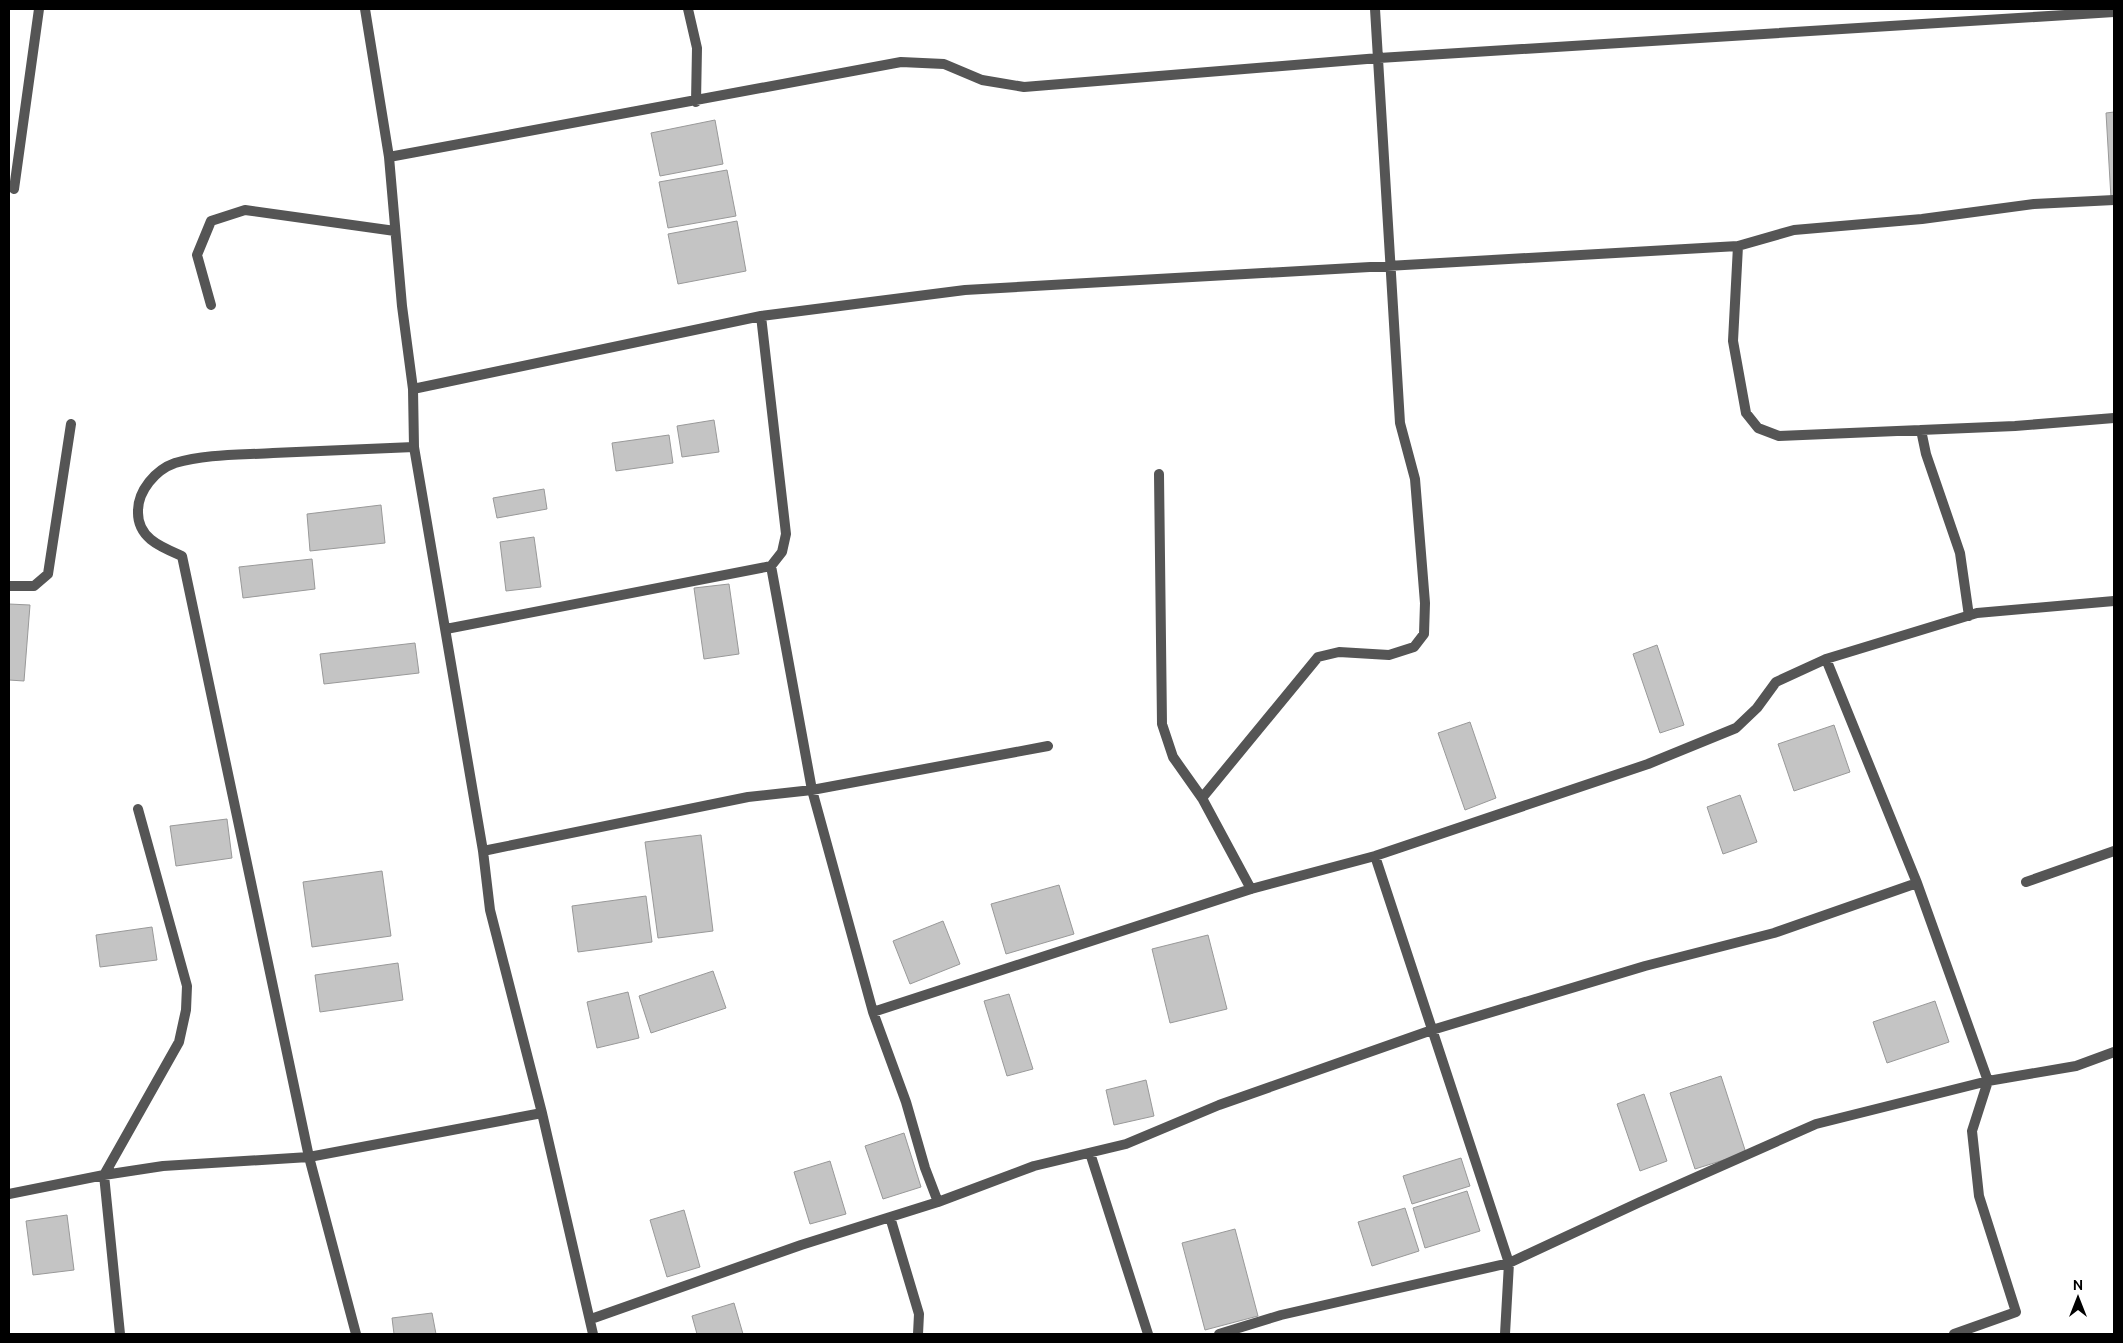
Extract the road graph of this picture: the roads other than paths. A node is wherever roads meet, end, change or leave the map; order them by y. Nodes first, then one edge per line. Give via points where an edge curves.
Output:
1 (39, 9) edge
2 (365, 9) edge
3 (688, 9) edge
4 (1375, 9) edge
5 (2114, 12) edge
6 (1378, 58) junction
7 (696, 102) junction
8 (389, 157) junction
9 (14, 189) dead end
10 (2114, 200) edge
11 (395, 231) junction
12 (1738, 246) junction
13 (1392, 266) junction
14 (212, 305) dead end
15 (762, 316) junction
16 (413, 389) junction
17 (2114, 418) edge
18 (71, 424) dead end
19 (1921, 430) junction
20 (414, 447) junction
21 (1159, 474) dead end
22 (771, 566) junction
23 (9, 586) edge
24 (2114, 601) edge
25 (1969, 616) junction
26 (446, 629) junction
27 (1826, 659) junction
28 (1048, 746) dead end
29 (812, 790) junction
30 (1202, 798) junction
31 (138, 809) dead end
32 (2114, 851) edge
33 (483, 852) junction
34 (1375, 856) junction
35 (2026, 882) dead end
36 (1917, 883) junction
37 (1250, 889) junction
38 (873, 1012) junction
39 (1432, 1030) junction
40 (2114, 1052) edge
41 (1988, 1081) junction
42 (542, 1114) junction
43 (1090, 1153) junction
44 (309, 1157) junction
45 (104, 1175) junction
46 (9, 1194) edge
47 (938, 1202) junction
48 (890, 1216) junction
49 (1509, 1263) junction
50 (591, 1319) junction
51 (1982, 1329) edge
52 (120, 1334) edge
53 (356, 1334) edge
54 (593, 1334) edge
55 (918, 1334) edge
56 (1148, 1334) edge
57 (1219, 1334) edge
58 (1505, 1334) edge
59 (1954, 1334) edge

1 - 9 street
2 - 8 street
3 - 7 street via 697,48
4 - 6 street
5 - 6 street
6 - 7 street via 1024,87 982,80 944,64 901,62
6 - 13 street
7 - 8 street
8 - 11 street
10 - 12 street via 2034,204 1794,230
11 - 14 street via 245,210 211,221 197,255
11 - 16 street
12 - 13 street
12 - 19 street via 1733,341 1746,413 1758,428 1779,436
13 - 15 street via 966,290
13 - 30 street via 1400,423 1415,479 1426,603 1424,634 1414,646 1389,655 1339,652 1318,657
15 - 16 street
15 - 22 street via 786,534 782,552
16 - 20 street
17 - 19 street
18 - 23 street via 48,574 34,586
19 - 25 street via 1960,553
20 - 26 street
20 - 44 street via 208,457 174,464 156,474 138,499 138,522 147,538 182,556
21 - 30 street via 1162,724 1173,757
22 - 26 street
22 - 29 street
24 - 25 street
25 - 27 street
26 - 33 street
27 - 34 street via 1776,682 1757,708 1736,728 1648,764
27 - 36 street
28 - 29 street
29 - 33 street via 748,797
29 - 38 street
30 - 37 street
31 - 45 street via 188,986 186,1010 179,1042
32 - 35 street
33 - 42 street via 490,910
34 - 37 street
34 - 39 street
36 - 39 street via 1774,933 1645,966
36 - 41 street
37 - 38 street
38 - 47 street
39 - 43 street via 1219,1105 1126,1144
39 - 49 street
40 - 41 street via 2076,1066
41 - 49 street via 1816,1124
41 - 51 street via 1972,1131 1979,1196 2016,1312
42 - 44 street
42 - 50 street
43 - 47 street via 1034,1166
43 - 56 street
44 - 45 street via 163,1166
44 - 53 street
45 - 46 street
45 - 52 street
47 - 48 street
48 - 50 street
48 - 55 street via 919,1314
49 - 57 street via 1281,1315
49 - 58 street
50 - 54 street
51 - 59 street

